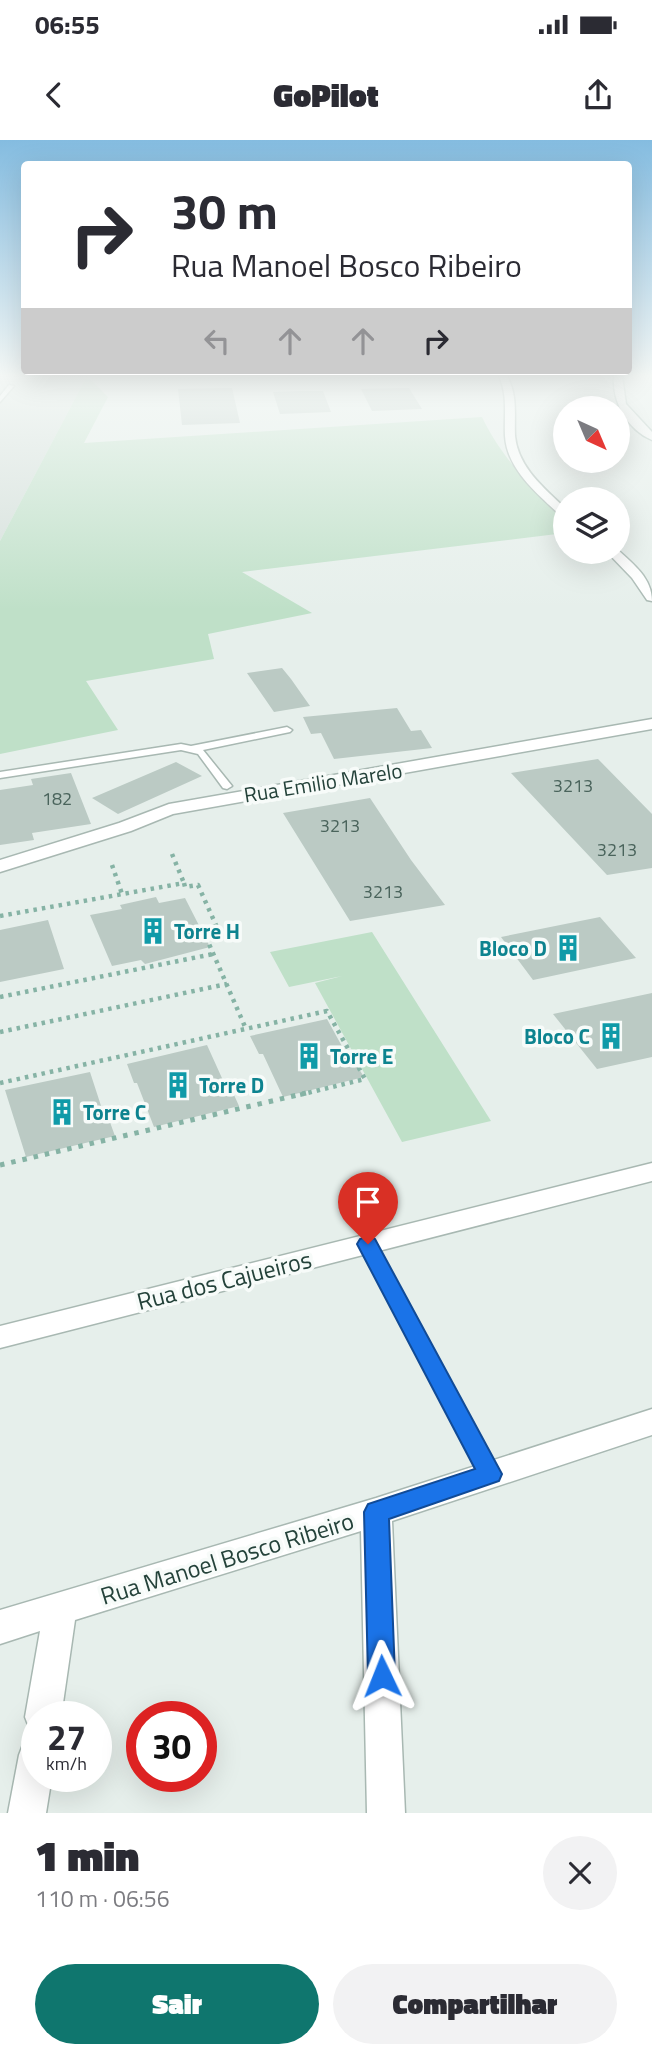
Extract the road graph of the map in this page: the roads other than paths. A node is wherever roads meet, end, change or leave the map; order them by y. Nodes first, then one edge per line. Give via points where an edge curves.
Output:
1 (513, 454) edge
2 (553, 502) edge
3 (626, 564) edge
4 (652, 597) edge
5 (652, 724) edge
6 (287, 730) dead end
7 (192, 749) junction
8 (0, 775) edge
9 (230, 792) junction
10 (0, 866) edge
11 (652, 1172) edge
12 (368, 1244) junction
13 (0, 1336) edge
14 (652, 1422) edge
15 (490, 1474) junction
16 (376, 1512) junction
17 (61, 1610) junction
18 (0, 1628) edge
19 (46, 1701) edge
20 (31, 1792) edge
21 (27, 1813) edge
22 (386, 1813) edge

1 - 2 street
3 - 4 street
5 - 9 street, Rua Emilio Marelo via 393,771
6 - 7 lane
7 - 8 lane via 157,750
7 - 9 lane via 201,752
9 - 10 street, Rua Emilio Marelo
11 - 12 street, Rua dos Cajueiros
12 - 13 street, Rua dos Cajueiros
12 - 15 lane
14 - 15 street, Rua Manoel Bosco Ribeiro
15 - 16 street, Rua Manoel Bosco Ribeiro
16 - 17 street, Rua Manoel Bosco Ribeiro
16 - 22 street
17 - 18 street, Rua Manoel Bosco Ribeiro
17 - 19 street
20 - 21 street

